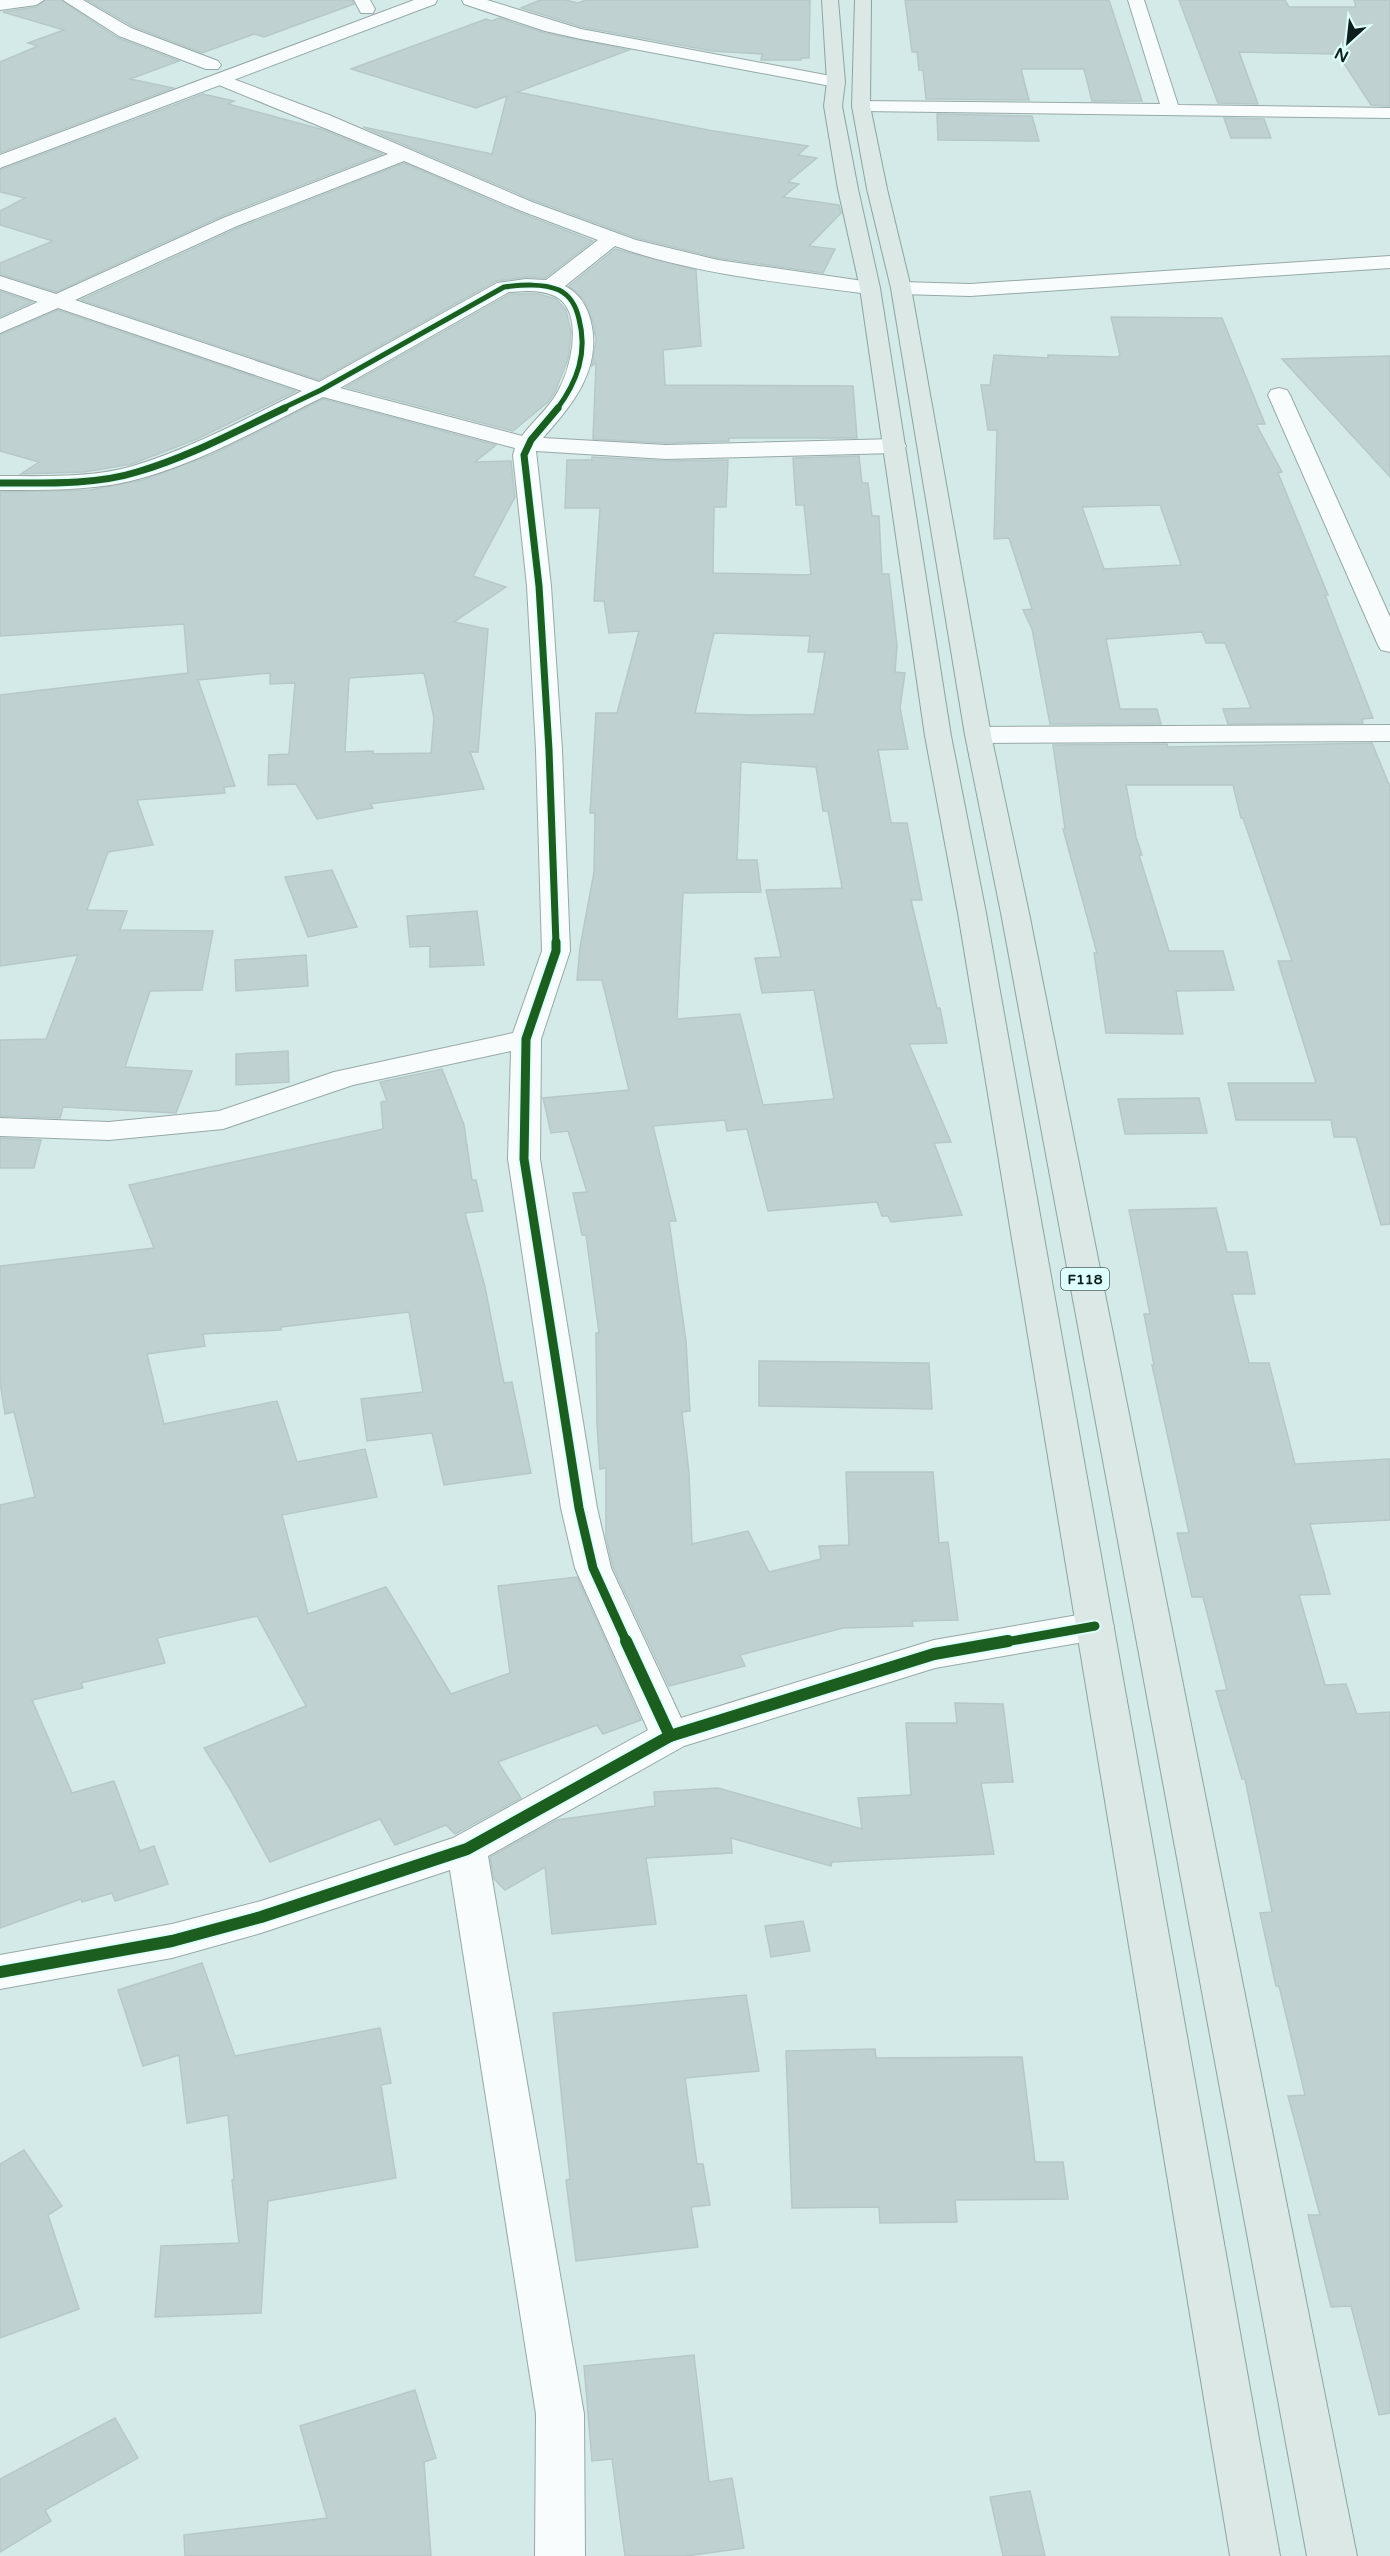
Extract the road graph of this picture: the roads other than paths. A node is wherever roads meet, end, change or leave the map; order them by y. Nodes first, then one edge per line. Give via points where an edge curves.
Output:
1 (36, 0) edge
2 (71, 0) edge
3 (391, 0) edge
4 (429, 0) edge
5 (470, 0) edge
6 (830, 0) edge
7 (863, 0) edge
8 (1136, 0) edge
9 (365, 4) edge
10 (0, 5) edge
11 (216, 72) junction
12 (836, 82) junction
13 (861, 106) junction
14 (1170, 109) junction
15 (1390, 113) edge
16 (0, 147) edge
17 (21, 154) junction
18 (403, 155) junction
19 (0, 162) edge
20 (613, 238) junction
21 (1390, 262) edge
22 (0, 282) edge
23 (549, 288) junction
24 (886, 288) junction
25 (58, 302) junction
26 (0, 327) edge
27 (321, 390) junction
28 (1280, 395) dead end
29 (526, 444) junction
30 (896, 446) junction
31 (0, 483) edge
32 (1390, 645) edge
33 (1390, 733) edge
34 (978, 735) junction
35 (526, 1040) junction
36 (0, 1126) edge
37 (1095, 1626) junction
38 (670, 1736) junction
39 (468, 1849) junction
40 (0, 1972) edge
41 (560, 2556) edge
42 (1255, 2556) edge
43 (1332, 2556) edge

1 - 10 street
2 - 11 street via 125,32
3 - 9 street
4 - 11 street
5 - 12 street via 580,34
6 - 12 main road, F118
7 - 13 main road, F118
8 - 14 street
9 - 11 street
11 - 16 street
11 - 17 street
11 - 18 street
12 - 24 main road, F118 via 833,106 848,189
13 - 14 street
13 - 24 main road, F118 via 877,189
14 - 15 street
16 - 17 street
17 - 19 street
18 - 20 street
18 - 25 street via 230,222
20 - 23 street
20 - 24 street via 726,268
21 - 24 street via 970,290
22 - 25 street
23 - 27 street via 517,285 495,291
23 - 29 street via 567,293 576,303 584,341 579,371 561,406
24 - 30 main road, F118
24 - 34 main road, F118
25 - 26 street
25 - 27 street
27 - 29 street
27 - 31 street via 192,453 135,473 64,483
28 - 32 street
29 - 30 street via 666,452
29 - 35 street via 549,739 556,951
30 - 37 main road, F118 via 938,736
33 - 34 street
34 - 43 main road, F118
35 - 36 street via 345,1078 223,1120 109,1131
35 - 38 street via 524,1159 579,1508 593,1568
37 - 38 street via 934,1654
37 - 42 main road, F118
38 - 39 street
39 - 40 street via 261,1917 172,1941
39 - 41 street via 560,2414

